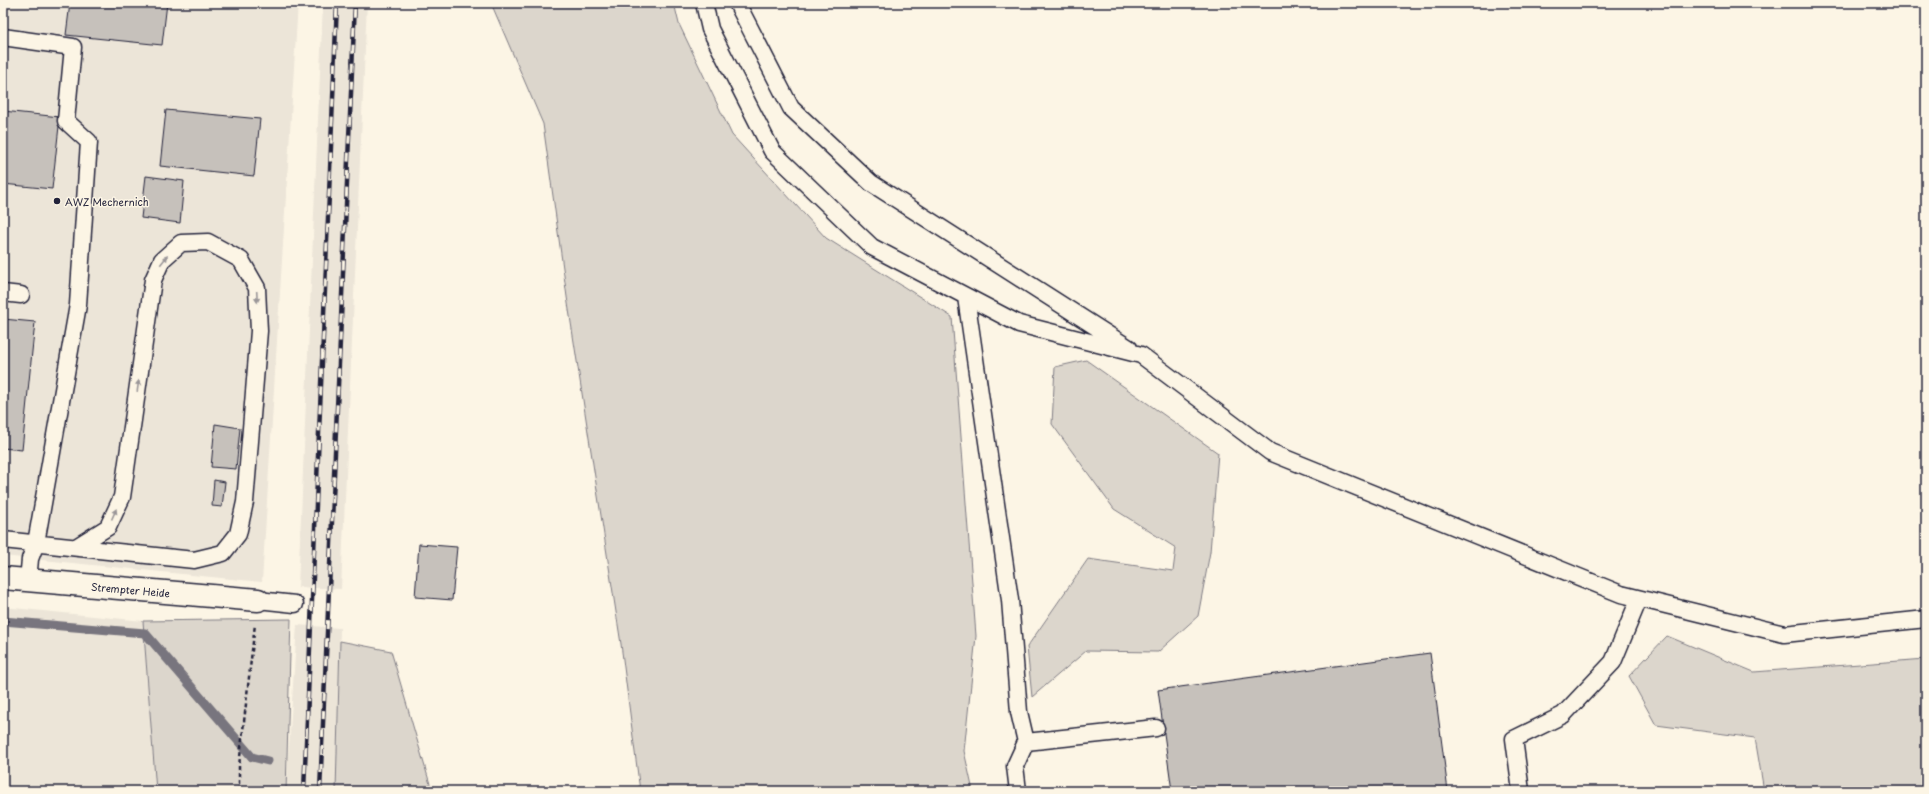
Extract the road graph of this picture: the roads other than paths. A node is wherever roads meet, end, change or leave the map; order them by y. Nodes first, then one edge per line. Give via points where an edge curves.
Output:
1 (704, 3) edge
2 (737, 3) edge
3 (3, 37) edge
4 (3, 293) edge
5 (21, 295) dead end
6 (966, 296) junction
7 (1141, 355) junction
8 (3, 540) edge
9 (36, 543) junction
10 (76, 547) junction
11 (3, 578) edge
12 (28, 581) junction
13 (1639, 599) junction
14 (258, 600) joint
15 (295, 604) dead end
16 (1926, 619) edge
17 (1156, 728) dead end
18 (1026, 742) junction
19 (1018, 791) edge
20 (1521, 791) edge

1 - 6 lane via 710,29 772,151 872,247
2 - 7 lane via 791,108 870,183
3 - 9 lane via 73,47 66,121 89,142 78,305
4 - 5 lane
6 - 7 lane via 1019,324
6 - 18 lane via 1010,600 1018,712
7 - 13 lane via 1270,452 1621,594
8 - 9 lane
9 - 10 lane
9 - 12 lane via 30,559
10 -> 10 lane via 108,527 122,497 153,280 162,260 181,243 208,242 241,260 257,288 259,331 245,502 238,534 222,552 194,560
11 - 12 street, Strempter Heide
12 - 14 street, Strempter Heide
13 - 16 lane via 1784,634
13 - 20 lane via 1613,662 1563,715 1514,739
14 - 15 lane
17 - 18 lane
18 - 19 lane via 1015,766

